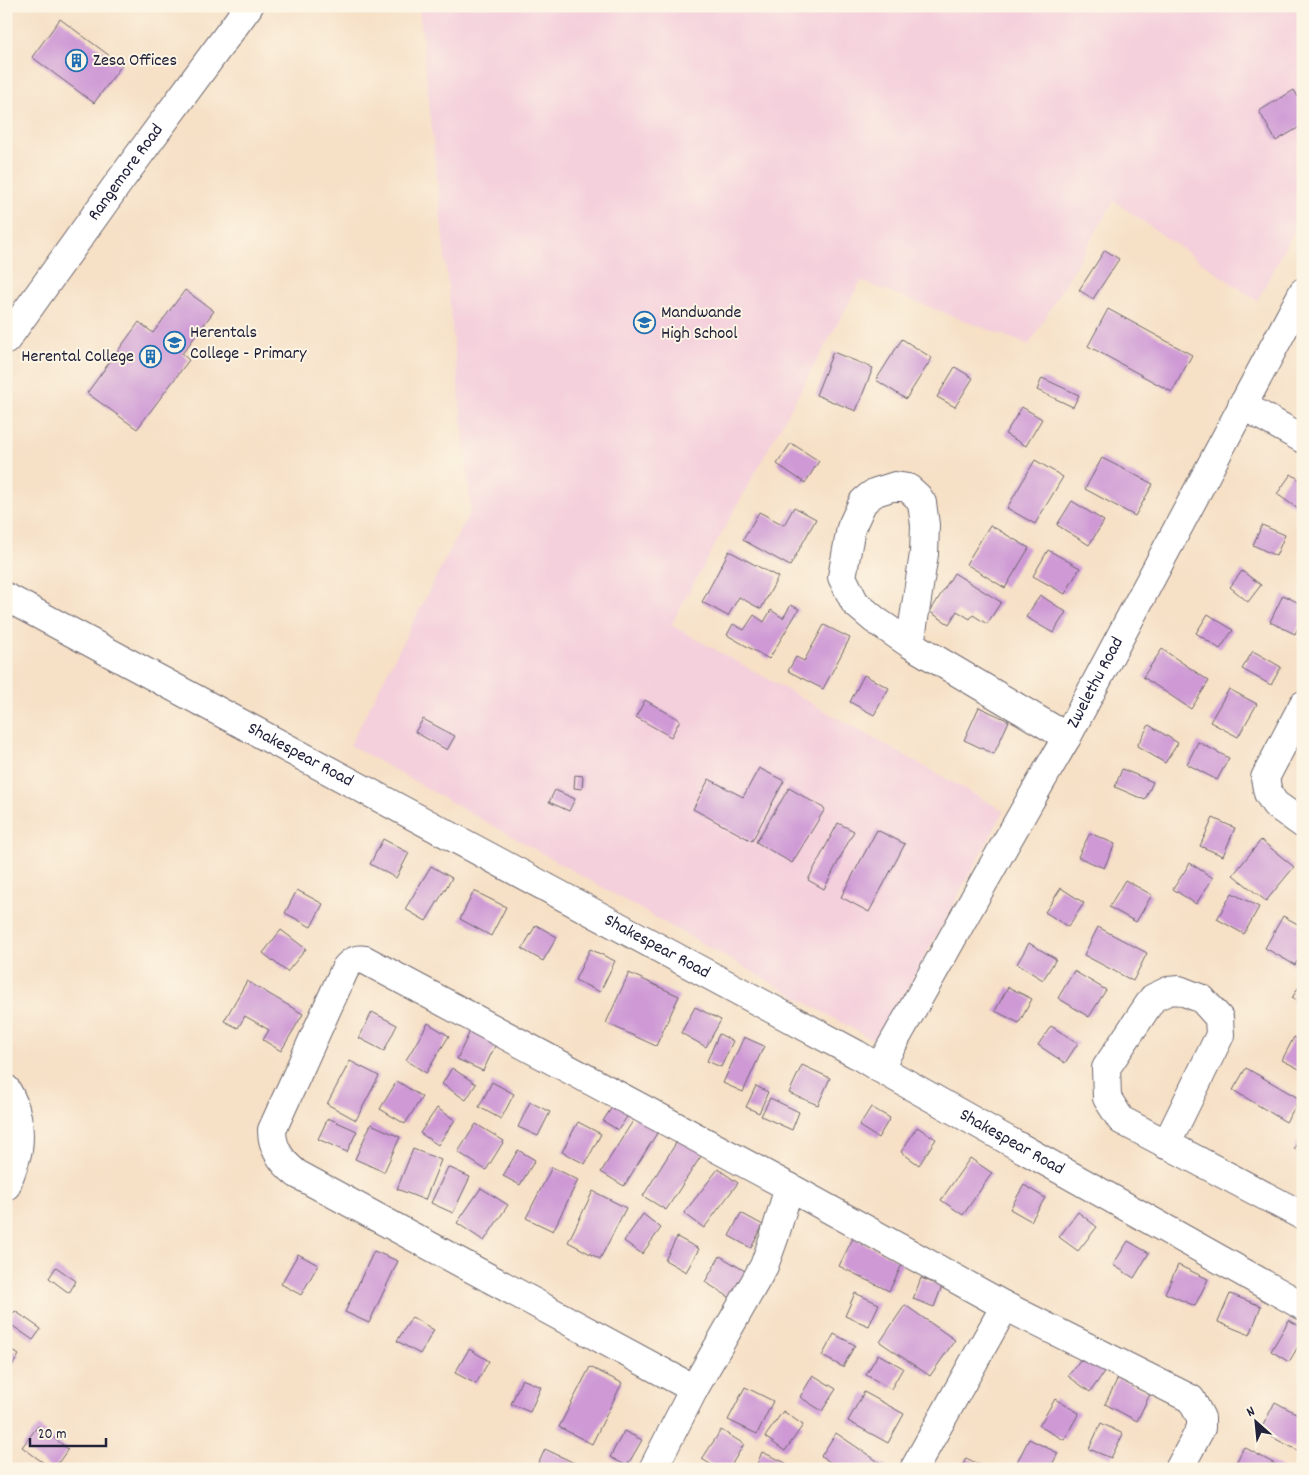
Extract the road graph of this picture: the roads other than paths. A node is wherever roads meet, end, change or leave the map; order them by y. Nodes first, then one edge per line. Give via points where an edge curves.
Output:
1 (249, 6) edge
2 (1303, 292) edge
3 (6, 340) edge
4 (1242, 405) junction
5 (1303, 439) edge
6 (6, 597) edge
7 (910, 644) junction
8 (1303, 705) edge
9 (1067, 737) junction
10 (1303, 824) edge
11 (878, 1068) junction
12 (6, 1089) edge
13 (1166, 1145) junction
14 (6, 1186) edge
15 (789, 1187) junction
16 (1303, 1216) edge
17 (1301, 1300) edge
18 (1005, 1306) junction
19 (694, 1389) junction
20 (654, 1469) edge
21 (914, 1469) edge
22 (1179, 1469) edge

1 - 3 street, Rangemore Road
2 - 4 street, Zwelethu Road
4 - 5 street
4 - 9 street, Zwelethu Road
6 - 11 street, Shakespear Road
7 - 7 street via 857,606 842,577 851,528 860,508 876,492 895,486 908,488 918,497 925,525 924,554
7 - 9 street
8 - 10 street via 1265,778 1268,793 1275,804
9 - 11 street, Zwelethu Road
11 - 17 street, Shakespear Road
12 - 14 street via 19,1124 18,1149
13 - 13 street via 1121,1120 1106,1098 1106,1068 1153,998 1168,990 1179,990 1202,998 1219,1018 1220,1035
13 - 16 street
15 - 18 street
15 - 19 street via 764,1266
15 - 19 street via 365,960 354,960 345,968 272,1130 276,1152 287,1166
18 - 21 street
18 - 22 street via 1191,1399 1201,1418 1201,1428
19 - 20 street

